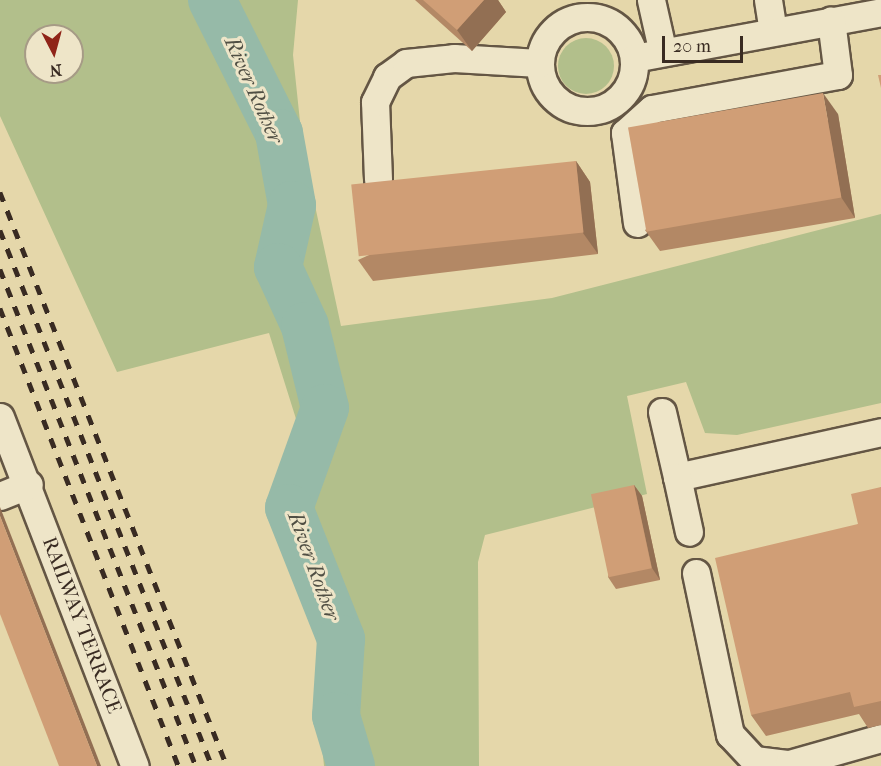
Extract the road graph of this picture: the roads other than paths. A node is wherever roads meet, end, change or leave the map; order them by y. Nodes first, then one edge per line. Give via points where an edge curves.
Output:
1 (651, 0) edge
2 (768, 0) edge
3 (589, 9) edge
4 (881, 12) edge
5 (831, 20) junction
6 (773, 30) junction
7 (662, 49) junction
8 (634, 58) junction
9 (539, 63) junction
10 (378, 179) edge
11 (637, 222) edge
12 (662, 412) dead end
13 (0, 417) edge
14 (881, 432) edge
15 (677, 477) junction
16 (29, 484) junction
17 (0, 496) edge
18 (689, 532) dead end
19 (696, 573) dead end
20 (881, 738) edge
21 (135, 766) edge

1 - 7 street
2 - 6 street
3 - 8 street via 620,30
3 - 9 street via 562,24 542,48
4 - 5 street
5 - 6 street
5 - 11 street via 838,75 652,109 625,133
6 - 7 street
7 - 8 street
8 - 9 street via 623,94 589,112 567,107 548,93
9 - 10 street via 454,58 406,63 387,77 375,102
12 - 15 street
13 - 16 street, RAILWAY TERRACE
14 - 15 street
15 - 18 street
16 - 17 street
16 - 21 street, RAILWAY TERRACE
19 - 20 street via 730,734 754,760 789,764

